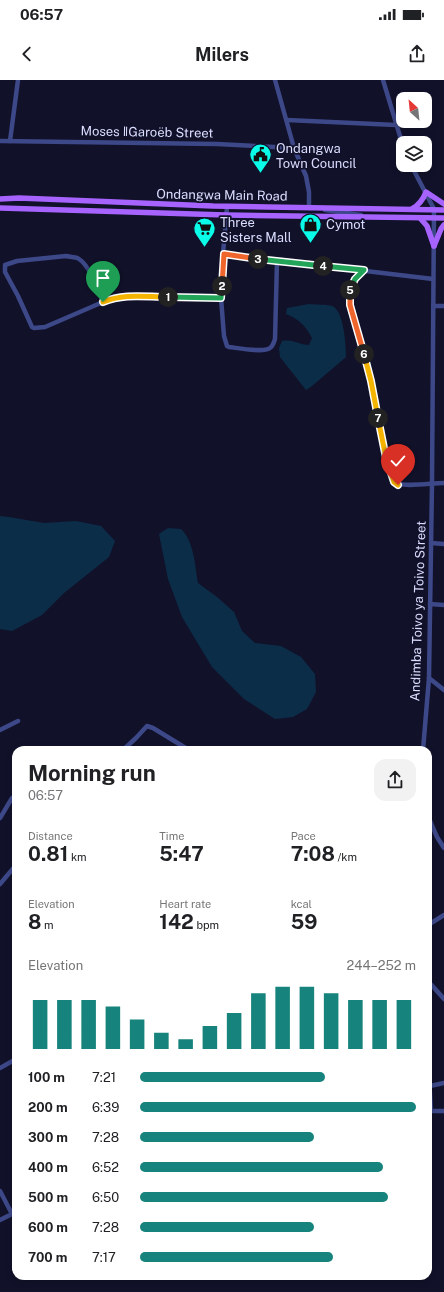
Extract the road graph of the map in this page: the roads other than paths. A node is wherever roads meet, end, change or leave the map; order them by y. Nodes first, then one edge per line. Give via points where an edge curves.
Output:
1 (18, 80) edge
2 (275, 80) edge
3 (383, 80) edge
4 (287, 120) junction
5 (396, 125) joint
6 (0, 141) edge
7 (10, 141) junction
8 (294, 148) junction
9 (415, 172) edge
10 (426, 192) junction
11 (0, 199) edge
12 (444, 204) edge
13 (227, 207) junction
14 (0, 208) edge
15 (308, 208) junction
16 (412, 209) junction
17 (434, 210) junction
18 (444, 210) edge
19 (226, 215) junction
20 (381, 217) junction
21 (420, 218) junction
22 (434, 218) junction
23 (444, 218) edge
24 (444, 225) edge
25 (434, 246) junction
26 (224, 254) junction
27 (276, 261) junction
28 (364, 270) junction
29 (433, 279) junction
30 (221, 298) junction
31 (103, 302) junction
32 (433, 306) junction
33 (444, 306) edge
34 (432, 483) junction
35 (444, 483) edge
36 (431, 543) junction
37 (444, 544) edge
38 (430, 604) junction
39 (444, 605) edge
40 (429, 678) junction
41 (444, 690) edge
42 (18, 721) dead end
43 (0, 730) edge
44 (127, 746) edge
45 (182, 746) edge
46 (423, 746) edge
47 (12, 798) edge
48 (0, 818) edge
49 (432, 829) edge
50 (444, 848) edge
51 (12, 869) edge
52 (0, 884) edge
53 (444, 915) edge
54 (432, 922) edge
55 (432, 986) edge
56 (444, 999) edge
57 (12, 1061) edge
58 (0, 1068) edge
59 (444, 1083) edge
60 (432, 1086) edge
61 (432, 1111) edge
62 (444, 1111) edge
63 (0, 1192) edge
64 (0, 1220) edge

1 - 7 street
2 - 4 street
3 - 5 street
4 - 5 street
4 - 8 street
6 - 7 street, Moses ǁGaroëb Street
7 - 8 street, Moses ǁGaroëb Street via 217,144
8 - 15 street via 306,176
9 - 10 street
10 - 12 main road
10 - 16 main road via 424,199
10 - 17 street
11 - 13 main road, Ondangwa Main Road
13 - 15 main road, Ondangwa Main Road
13 - 19 street
14 - 19 main road, Ondangwa Main Road
15 - 16 main road, Ondangwa Main Road
15 - 20 street
16 - 17 main road, Ondangwa Main Road
17 - 18 main road, Ondangwa Main Road
17 - 22 street, Andimba Toivo ya Toivo Street
19 - 20 main road, Ondangwa Main Road
19 - 26 street
20 - 21 main road, Ondangwa Main Road
21 - 22 main road, Ondangwa Main Road
21 - 25 main road via 427,226
22 - 23 main road, Ondangwa Main Road
22 - 25 street, Andimba Toivo ya Toivo Street
24 - 25 main road
25 - 29 street, Andimba Toivo ya Toivo Street
26 - 27 street
26 - 30 street
27 - 28 street
27 - 30 street via 275,339 270,348 260,350 227,346
28 - 29 street
28 - 34 street via 352,283 349,292 350,305 371,381 386,458 394,482 398,485
29 - 32 street, Andimba Toivo ya Toivo Street
30 - 31 street via 135,295
31 - 31 street via 45,327 34,328 5,272 5,265 17,261 66,256 78,259 91,275
32 - 33 street
32 - 34 street, Andimba Toivo ya Toivo Street
34 - 35 street
34 - 36 street, Andimba Toivo ya Toivo Street
36 - 37 street
36 - 38 street, Andimba Toivo ya Toivo Street
38 - 39 street
38 - 40 street, Andimba Toivo ya Toivo Street
40 - 41 street
40 - 46 street, Andimba Toivo ya Toivo Street
42 - 43 street
44 - 45 street via 147,726
47 - 48 street
49 - 50 street
51 - 52 street
53 - 54 street
55 - 56 street
57 - 58 street
59 - 60 street
61 - 62 street
63 - 64 street via 12,1214

